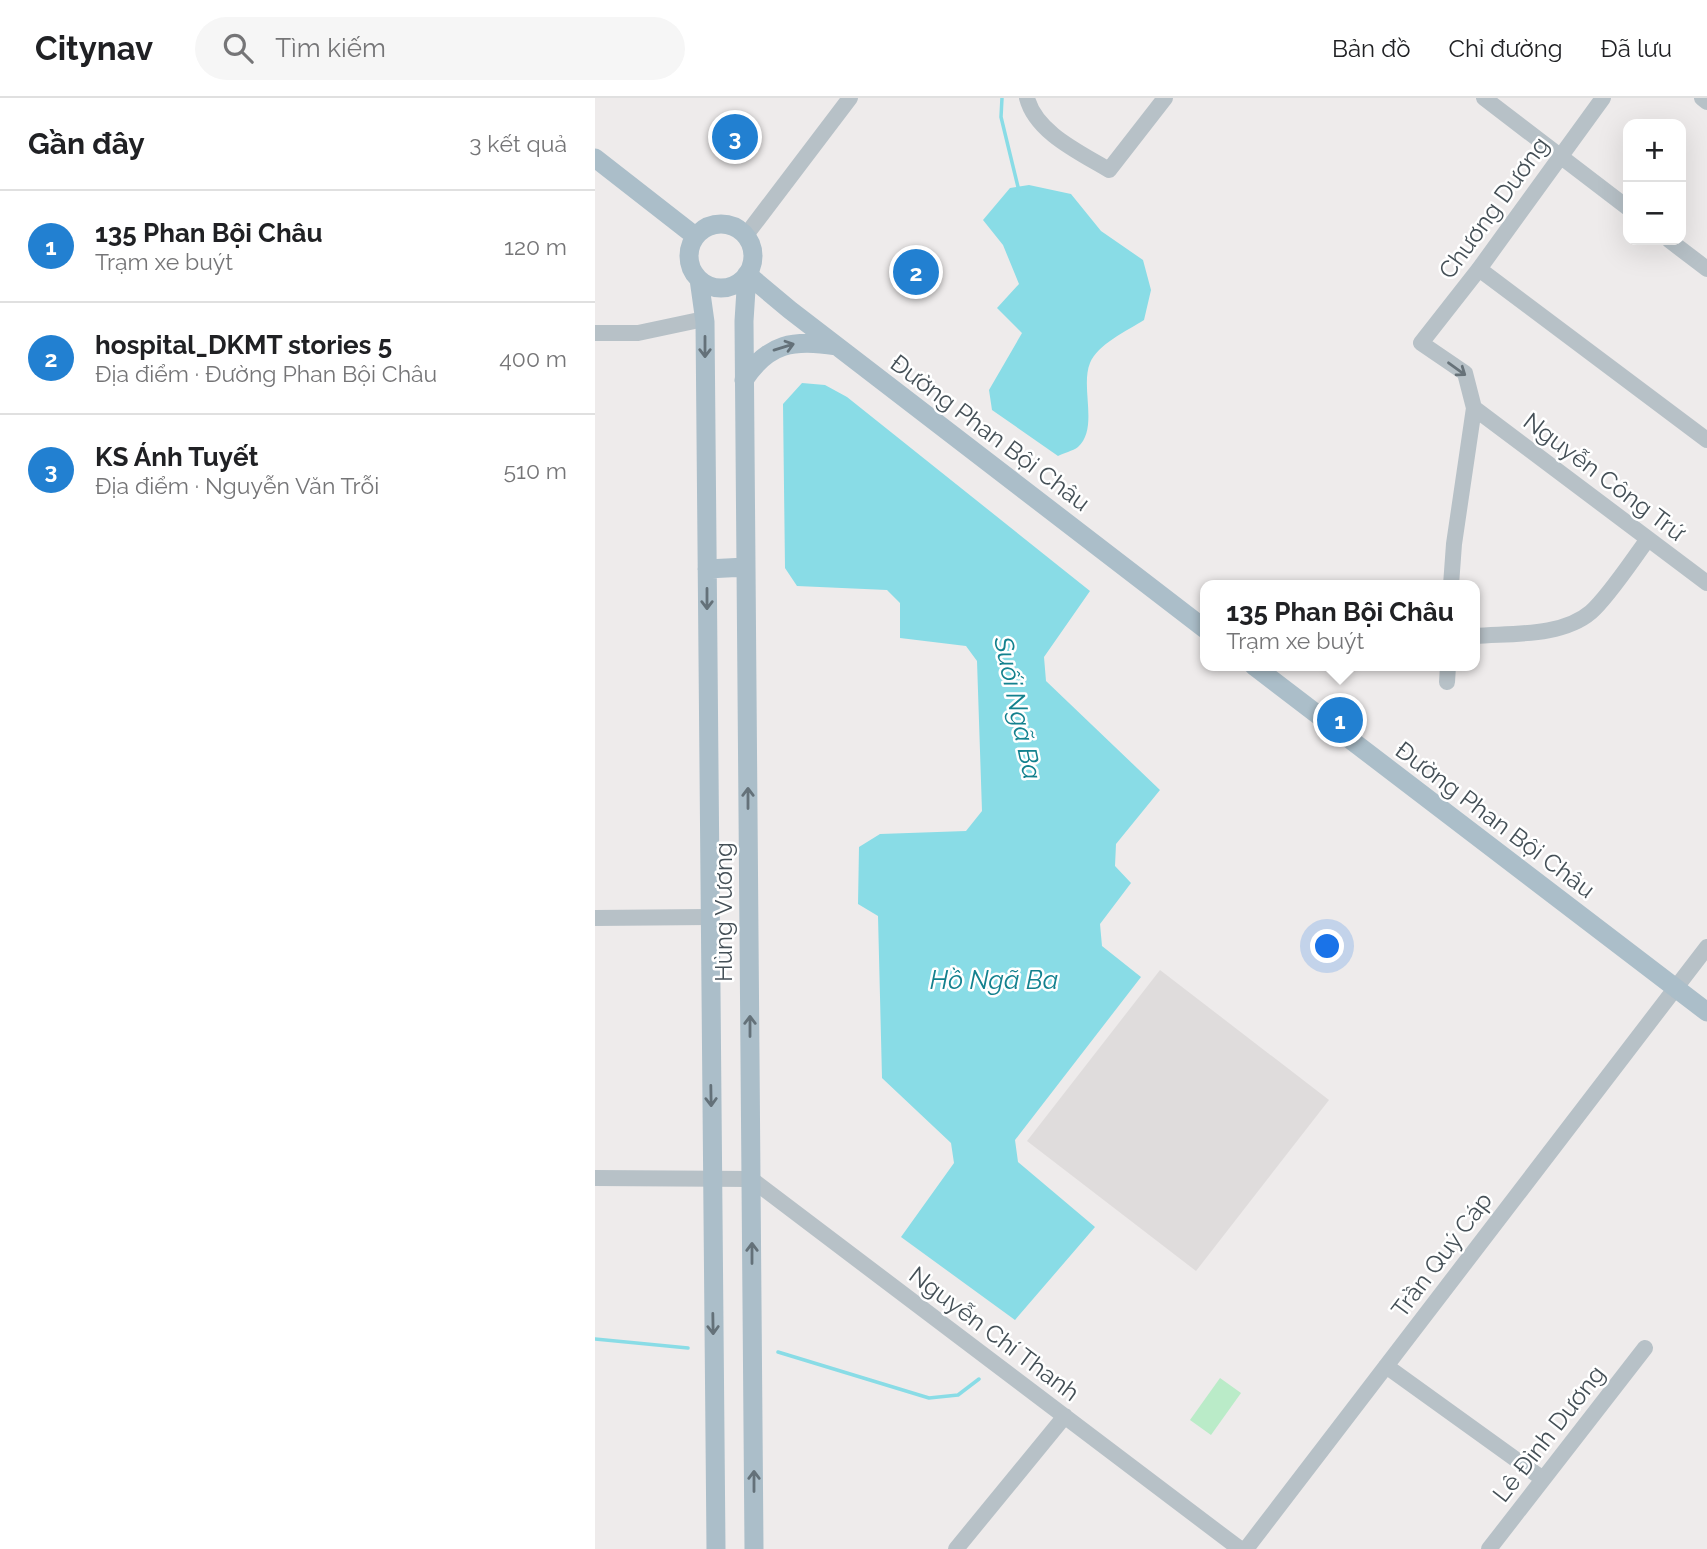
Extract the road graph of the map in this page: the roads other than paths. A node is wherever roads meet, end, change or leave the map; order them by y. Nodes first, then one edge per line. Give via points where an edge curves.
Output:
1 (850, 98) edge
2 (1027, 98) edge
3 (1165, 98) edge
4 (1484, 98) edge
5 (1603, 98) edge
6 (1702, 98) edge
7 (1707, 102) edge
8 (1560, 157) junction
9 (595, 158) edge
10 (1623, 204) edge
11 (746, 235) junction
12 (695, 236) junction
13 (1676, 245) edge
14 (1479, 269) junction
15 (1707, 269) edge
16 (747, 274) junction
17 (699, 279) junction
18 (704, 319) junction
19 (595, 333) edge
20 (837, 346) junction
21 (744, 380) junction
22 (1474, 408) junction
23 (1707, 440) edge
24 (1648, 539) junction
25 (746, 567) junction
26 (707, 569) junction
27 (1451, 580) edge
28 (1707, 583) edge
29 (1200, 625) edge
30 (1480, 636) edge
31 (1261, 671) edge
32 (1448, 671) edge
33 (1447, 682) dead end
34 (709, 917) junction
35 (595, 918) edge
36 (1707, 947) edge
37 (1675, 988) junction
38 (1707, 1013) edge
39 (595, 1178) edge
40 (712, 1179) junction
41 (751, 1179) junction
42 (1645, 1348) dead end
43 (1386, 1366) junction
44 (1065, 1416) junction
45 (1543, 1479) junction
46 (716, 1549) edge
47 (754, 1549) edge
48 (956, 1549) edge
49 (1240, 1549) edge
50 (1246, 1549) edge
51 (1489, 1549) edge

1 - 11 street
2 - 3 street via 1037,119 1060,140 1109,170
4 - 8 street
5 - 8 street, Chương Dương
6 - 7 street
8 - 10 street
8 - 14 street, Chương Dương
9 - 12 main road
11 - 12 main road via 720,224
11 - 16 main road via 753,255
12 - 17 main road via 688,253
13 - 15 street
14 -> 22 street, Chương Dương via 1421,343 1465,373
14 - 23 street
16 - 17 main road via 729,287 718,288
16 - 20 main road, Đường Phan Bội Châu
16 - 21 main road, Hùng Vương
17 - 18 main road, Hùng Vương
18 - 19 street via 638,333
18 -> 26 main road, Hùng Vương
21 -> 20 main road via 755,363 782,345
20 - 29 main road, Đường Phan Bội Châu
21 - 25 main road, Hùng Vương
22 - 24 street, Nguyễn Công Trứ
22 - 27 street
24 - 28 street, Nguyễn Công Trứ
24 - 30 street via 1589,614 1551,630
25 - 26 main road
41 -> 25 main road, Hùng Vương
26 -> 34 main road, Hùng Vương
31 - 37 main road, Đường Phan Bội Châu
32 - 33 street
34 - 35 street
34 -> 40 main road, Hùng Vương
36 - 37 street, Trần Quý Cáp
37 - 38 main road, Đường Phan Bội Châu
37 - 43 street, Trần Quý Cáp
39 - 40 street
40 - 41 street
40 -> 46 main road, Hùng Vương
41 - 44 street, Nguyễn Chí Thanh
47 -> 41 main road, Hùng Vương
42 - 45 street, Lê Đình Dương
43 - 45 street
43 - 50 street, Trần Quý Cáp
44 - 48 street
44 - 49 street, Nguyễn Chí Thanh
45 - 51 street, Lê Đình Dương

